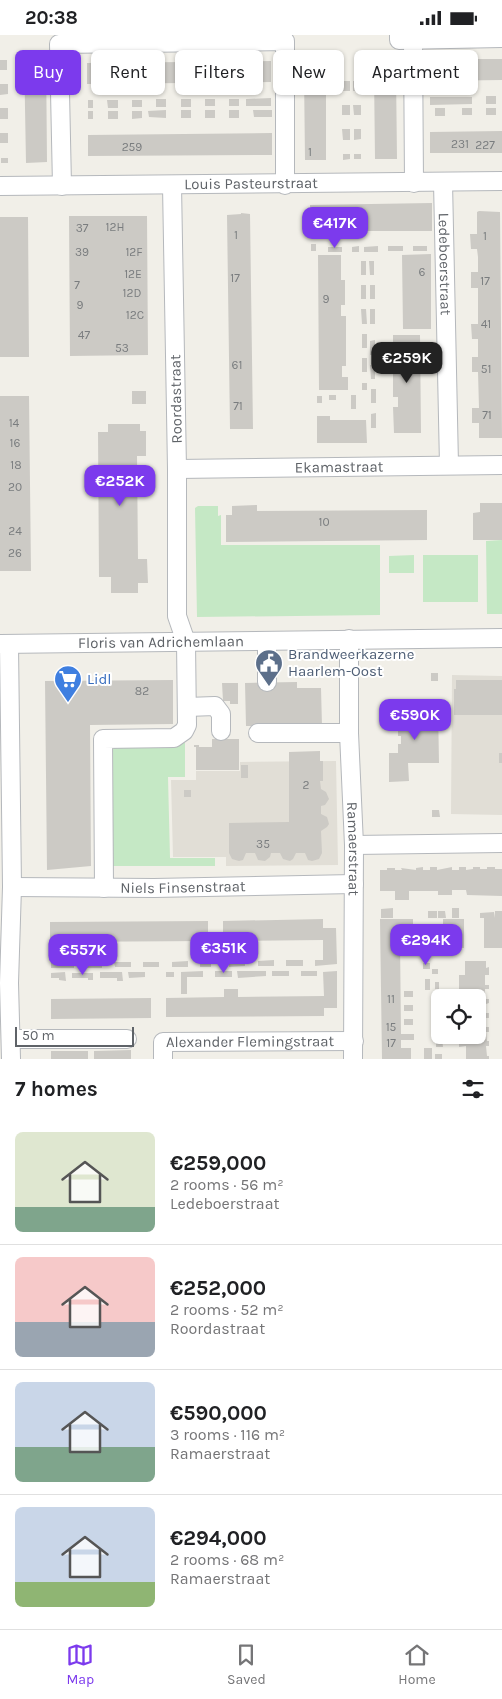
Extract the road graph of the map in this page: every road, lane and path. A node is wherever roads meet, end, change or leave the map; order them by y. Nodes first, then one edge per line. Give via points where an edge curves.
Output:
1 (406, 37) edge
2 (480, 37) edge
3 (213, 38) edge
4 (502, 38) edge
5 (502, 181) edge
6 (443, 182) junction
7 (414, 183) junction
8 (172, 185) junction
9 (285, 185) junction
10 (0, 186) edge
11 (62, 186) junction
12 (449, 465) junction
13 (502, 465) edge
14 (177, 469) junction
15 (502, 637) edge
16 (349, 639) junction
17 (266, 641) junction
18 (186, 642) junction
19 (4, 645) edge
20 (267, 683) dead end
21 (187, 707) junction
22 (221, 731) dead end
23 (258, 733) dead end
24 (349, 733) junction
25 (5, 741) edge
26 (502, 843) edge
27 (354, 845) junction
28 (354, 884) junction
29 (12, 887) junction
30 (104, 888) junction
31 (5, 983) edge
32 (11, 1039) junction
33 (127, 1039) dead end
34 (354, 1041) junction
35 (11, 1059) edge
36 (163, 1059) edge
37 (354, 1059) edge

1 - 2 street
1 - 7 street
2 - 4 street
3 - 9 street via 285,41
3 - 11 street via 59,44
5 - 6 street, Louis Pasteurstraat
6 - 7 street, Louis Pasteurstraat
6 - 12 street, Ledeboerstraat
7 - 9 street, Louis Pasteurstraat
8 - 9 street, Louis Pasteurstraat
8 - 11 street, Louis Pasteurstraat
8 - 14 street, Roordastraat
10 - 11 street, Louis Pasteurstraat
12 - 13 street, Ekamastraat
12 - 14 street, Ekamastraat
14 - 18 street, Roordastraat via 177,616
15 - 16 street, Floris van Adrichemlaan
16 - 17 street, Floris van Adrichemlaan
16 - 24 street, Ramaerstraat
17 - 18 street, Floris van Adrichemlaan
17 - 20 street
18 - 19 street, Floris van Adrichemlaan
18 - 21 street, Roordastraat
19 - 25 street
21 - 22 street via 216,706 221,714
21 - 30 street, Roordastraat via 187,725 174,737 103,739
23 - 24 street
24 - 27 street, Ramaerstraat
25 - 29 street
26 - 27 street
27 - 28 street, Ramaerstraat
28 - 30 street, Niels Finsenstraat
28 - 34 street, Ramaerstraat
29 - 30 street, Niels Finsenstraat
29 - 31 street
31 - 32 street
32 - 33 street
32 - 35 street
34 - 36 street, Alexander Flemingstraat via 163,1042
34 - 37 street, Ramaerstraat

